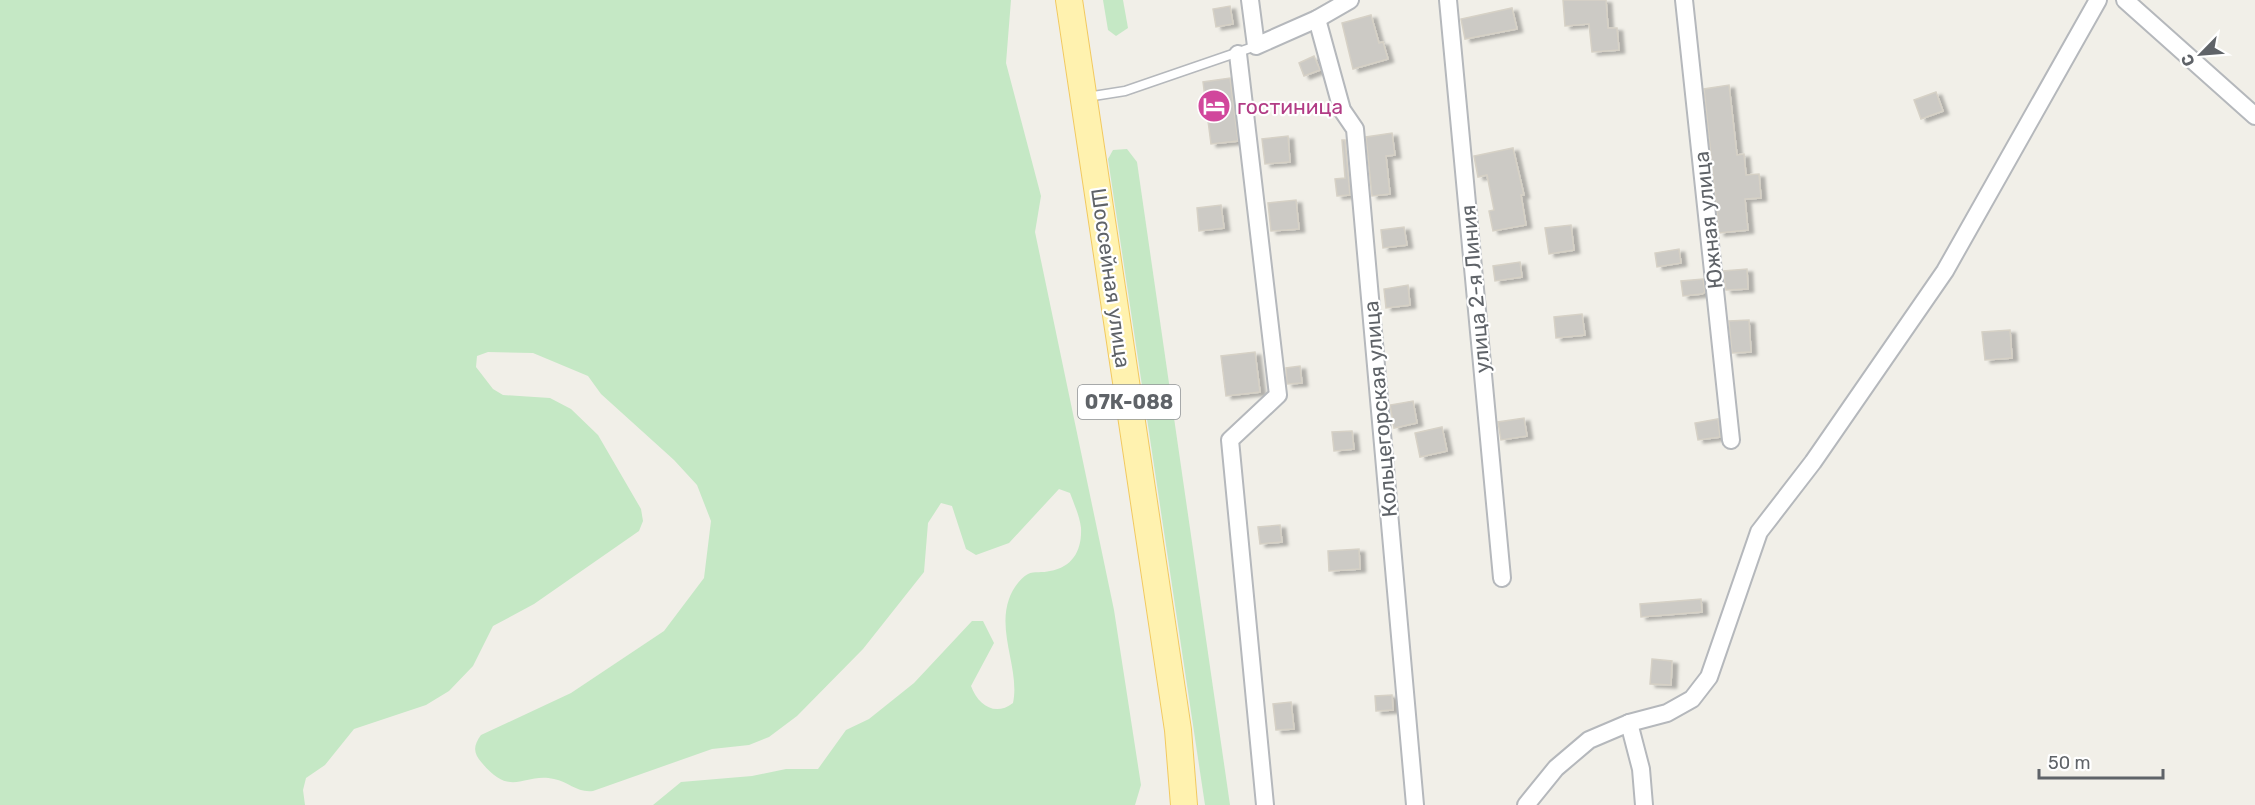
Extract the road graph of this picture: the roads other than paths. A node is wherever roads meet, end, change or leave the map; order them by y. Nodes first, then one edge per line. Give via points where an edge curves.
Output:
1 (1069, 0) edge
2 (1250, 0) edge
3 (1350, 0) edge
4 (1448, 0) edge
5 (1684, 0) edge
6 (2098, 0) edge
7 (2126, 0) edge
8 (1317, 20) junction
9 (1256, 46) junction
10 (1238, 54) junction
11 (1084, 98) junction
12 (2255, 116) edge
13 (1731, 440) dead end
14 (1502, 578) dead end
15 (1629, 723) junction
16 (1184, 805) edge
17 (1265, 805) edge
18 (1415, 805) edge
19 (1526, 805) edge
20 (1644, 805) edge

1 - 11 main road, Шоссейная улица / 07К-088
2 - 9 street
3 - 8 street
4 - 14 street, улица 2-я Линия
5 - 13 street, Южная улица
6 - 15 street via 1945,271 1813,462 1759,532 1709,677 1692,699 1667,713
7 - 12 street
8 - 9 street
8 - 18 street, Кольцегорская улица via 1342,110 1355,129
9 - 10 lane
10 - 11 lane via 1125,91
10 - 17 street via 1278,395 1230,440
11 - 16 main road, Шоссейная улица / 07К-088 via 1178,730
15 - 19 street via 1589,740 1556,768
15 - 20 street via 1641,769

